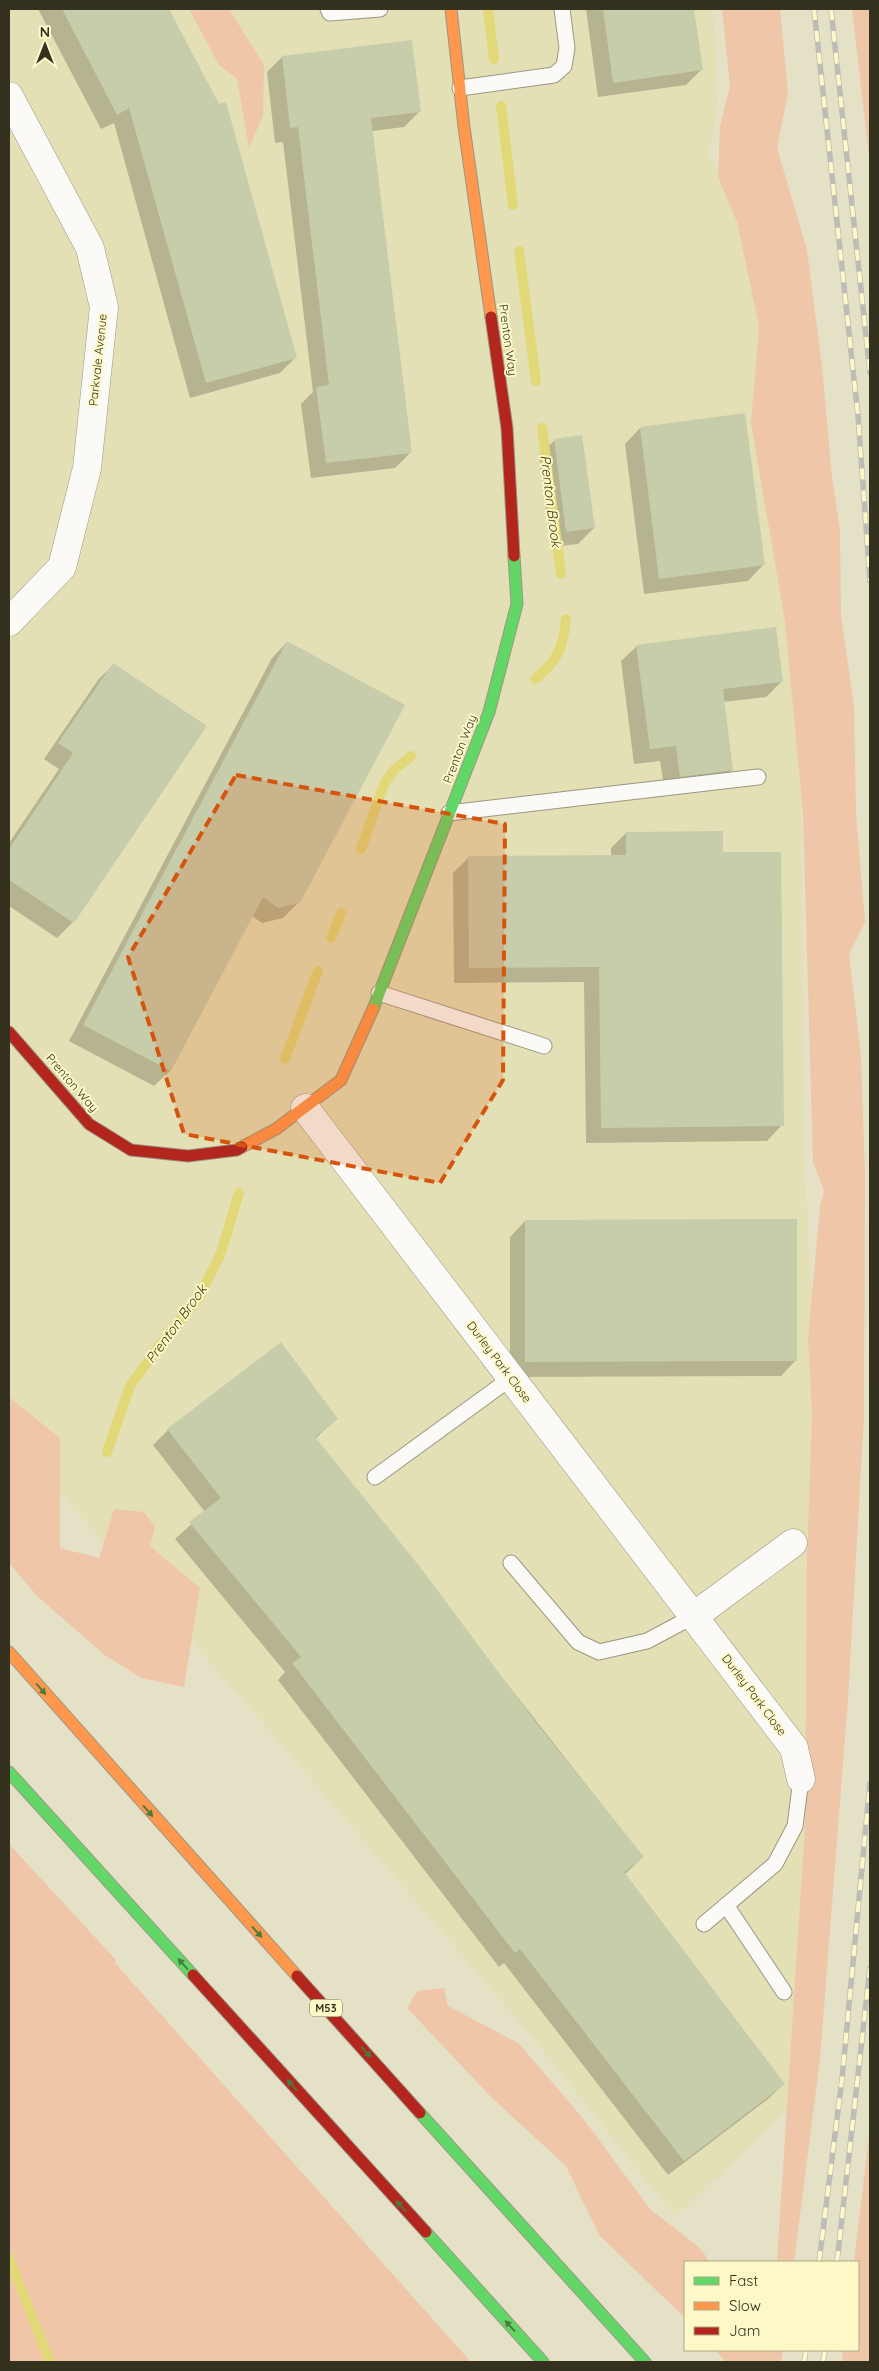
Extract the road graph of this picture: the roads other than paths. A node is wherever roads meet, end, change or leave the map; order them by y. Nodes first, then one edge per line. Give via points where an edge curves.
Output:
1 (328, 9) edge
2 (380, 9) edge
3 (451, 9) edge
4 (562, 9) edge
5 (460, 88) junction
6 (9, 96) edge
7 (9, 622) edge
8 (758, 777) dead end
9 (450, 813) junction
10 (379, 993) junction
11 (9, 1032) edge
12 (544, 1046) dead end
13 (305, 1108) junction
14 (511, 1378) junction
15 (375, 1478) dead end
16 (793, 1543) dead end
17 (511, 1563) dead end
18 (694, 1616) junction
19 (9, 1652) edge
20 (9, 1772) edge
21 (801, 1779) joint
22 (726, 1905) junction
23 (704, 1924) dead end
24 (784, 1992) dead end
25 (543, 2362) edge
26 (645, 2362) edge

1 - 2 lane via 330,13
3 - 5 main road, Prenton Way
4 - 5 lane via 567,48 564,66 554,75
5 - 9 main road, Prenton Way via 507,428 517,604 489,712
6 - 7 street, Parkvale Avenue via 90,248 104,307 87,468 62,567
8 - 9 lane
9 - 10 main road, Prenton Way
10 - 12 lane
10 - 13 main road, Prenton Way via 341,1080
11 - 13 main road, Prenton Way via 89,1124 131,1150 188,1156 236,1150 276,1129
13 - 14 street, Durley Park Close
14 - 15 lane
14 - 18 street, Durley Park Close
16 - 18 street
17 - 18 lane via 578,1642 599,1652 647,1641
18 - 21 street, Durley Park Close via 794,1748
19 -> 26 main road, M53 via 162,1827
25 -> 20 main road
21 - 22 lane via 796,1826 775,1864
22 - 23 lane
22 - 24 lane

